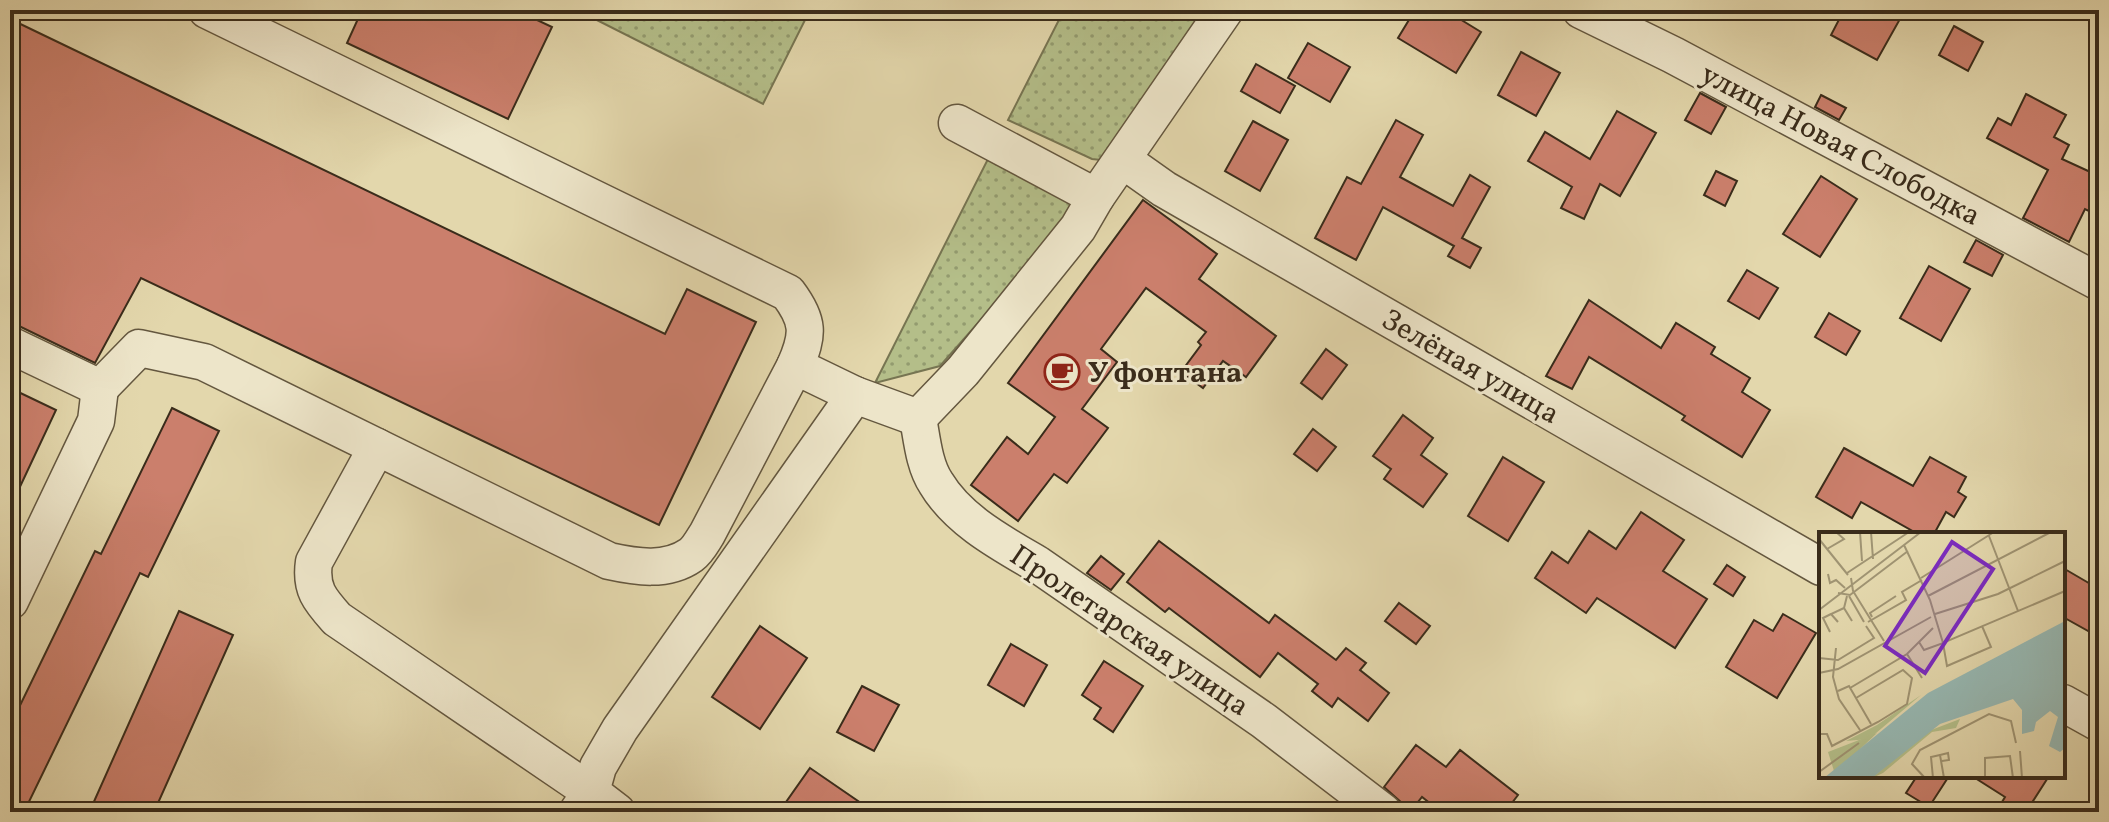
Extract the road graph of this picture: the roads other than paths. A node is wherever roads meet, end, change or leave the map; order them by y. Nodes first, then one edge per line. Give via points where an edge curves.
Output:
1 (207, 10) edge
2 (1225, 10) edge
3 (1581, 10) edge
4 (957, 123) dead end
5 (1123, 160) junction
6 (1096, 197) junction
7 (2099, 282) edge
8 (10, 345) edge
9 (795, 366) junction
10 (100, 388) junction
11 (855, 395) junction
12 (918, 418) junction
13 (377, 447) junction
14 (1819, 566) edge
15 (13, 588) edge
16 (2065, 704) edge
17 (2099, 723) edge
18 (595, 805) edge
19 (1383, 812) edge

1 - 9 street via 788,293 806,326
2 - 5 street
3 - 7 street, улица Новая Слободка
4 - 6 street
5 - 6 street
5 - 14 street, Зелёная улица via 1164,189
6 - 12 street via 1078,228
8 - 10 street
9 - 11 street
9 - 13 street via 707,534 693,554 666,565 639,568 609,561
10 - 13 street via 139,348 204,362
10 - 15 street via 96,421
11 - 12 street
11 - 18 street via 620,729 598,767
12 - 19 street, Пролетарская улица via 935,483 959,511 1264,721
13 - 18 street via 314,562 315,593 337,619
16 - 17 street

